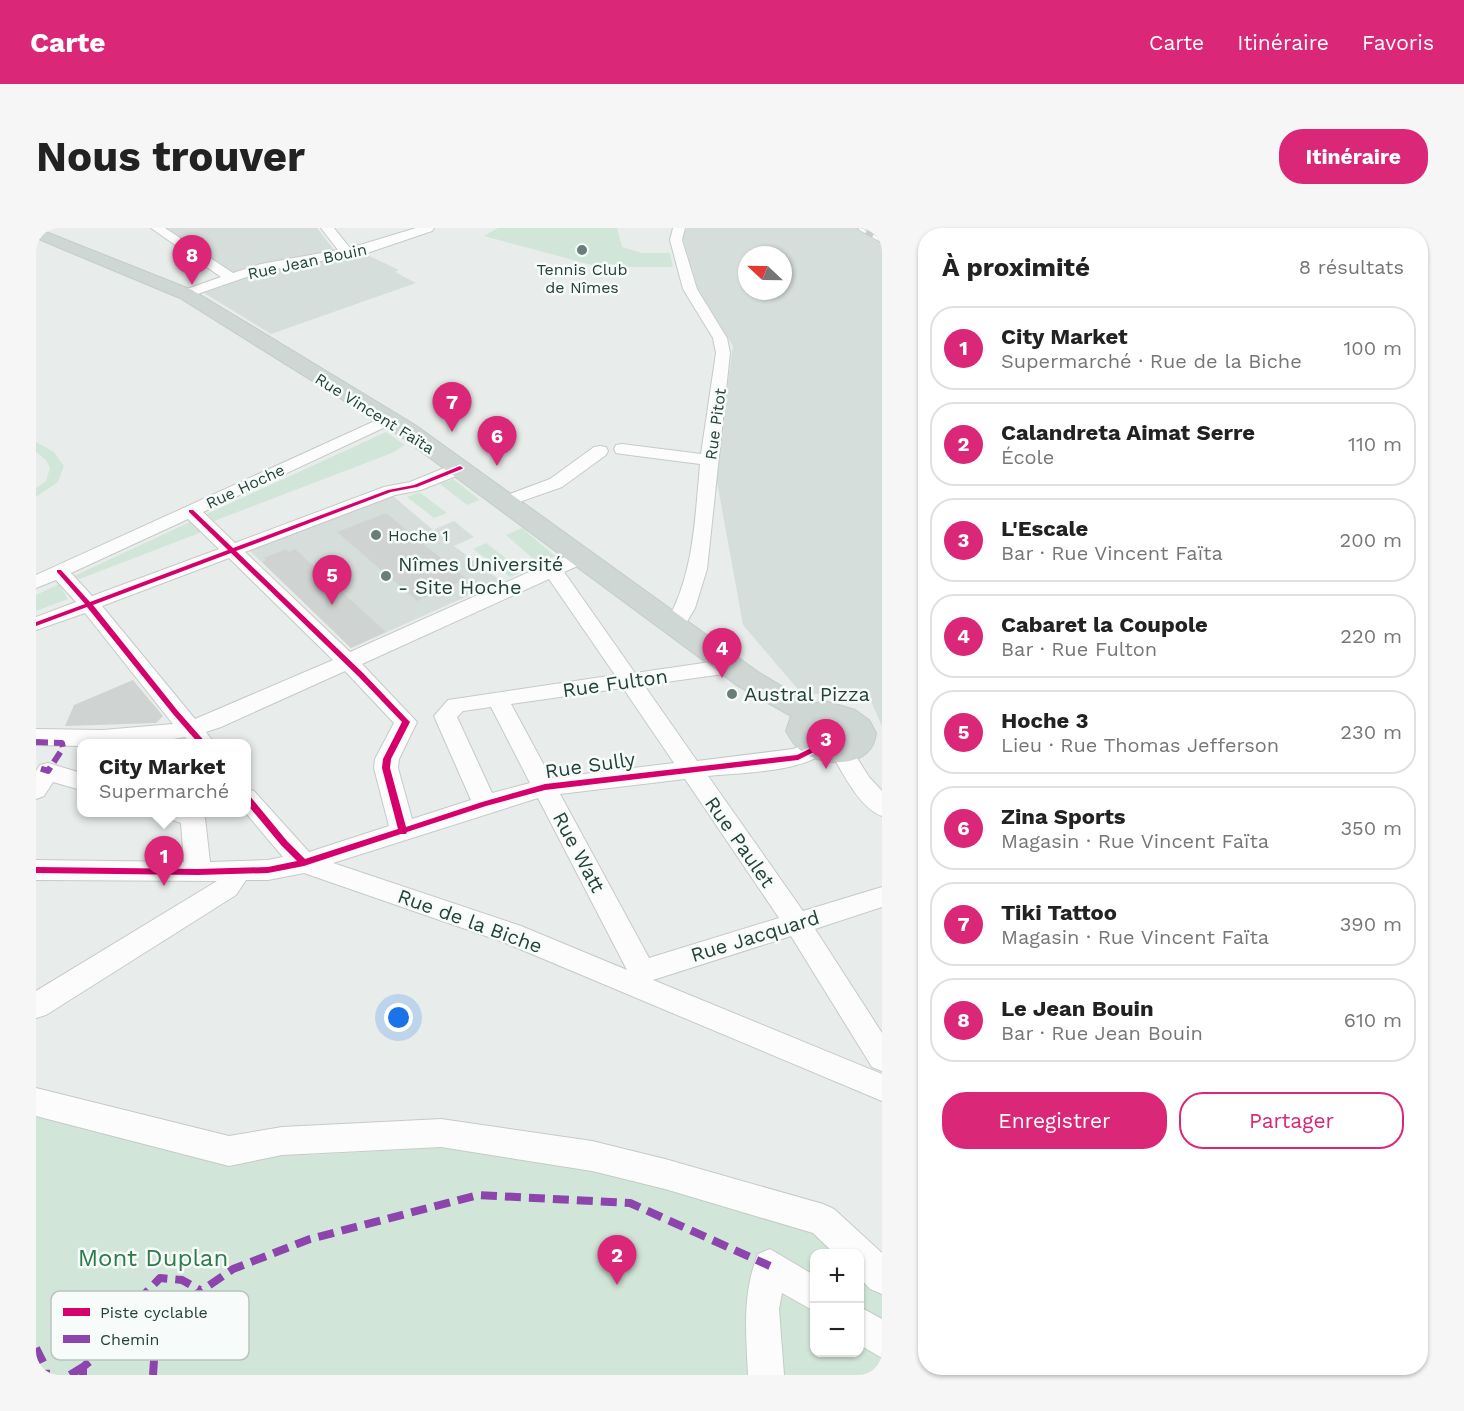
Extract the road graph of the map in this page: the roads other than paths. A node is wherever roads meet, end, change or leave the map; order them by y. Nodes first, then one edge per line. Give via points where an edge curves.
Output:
1 (157, 228) edge
2 (327, 228) edge
3 (428, 228) edge
4 (679, 228) edge
5 (36, 232) edge
6 (346, 252) junction
7 (231, 278) junction
8 (186, 294) junction
9 (388, 420) junction
10 (622, 449) dead end
11 (600, 451) dead end
12 (709, 460) junction
13 (460, 468) junction
14 (505, 502) junction
15 (191, 511) junction
16 (233, 551) junction
17 (582, 557) junction
18 (552, 569) junction
19 (59, 571) junction
20 (36, 582) edge
21 (88, 604) junction
22 (36, 624) edge
23 (675, 626) junction
24 (348, 663) junction
25 (739, 673) junction
26 (628, 681) junction
27 (498, 700) junction
28 (198, 736) edge
29 (844, 736) edge
30 (36, 737) edge
31 (75, 739) junction
32 (690, 769) junction
33 (53, 773) junction
34 (77, 781) edge
35 (545, 787) junction
36 (36, 790) edge
37 (251, 803) edge
38 (485, 804) junction
39 (882, 807) edge
40 (189, 817) edge
41 (402, 832) junction
42 (304, 863) junction
43 (36, 870) edge
44 (198, 872) junction
45 (238, 872) junction
46 (882, 897) edge
47 (797, 923) junction
48 (638, 978) junction
49 (36, 1006) edge
50 (882, 1058) edge
51 (882, 1088) edge
52 (36, 1102) edge
53 (854, 1249) edge
54 (864, 1259) edge
55 (882, 1277) edge
56 (810, 1291) edge
57 (864, 1327) edge
58 (882, 1341) edge
59 (766, 1375) edge

1 - 7 street
2 - 6 street
3 - 6 street, Rue Jean Bouin via 378,246
4 - 12 street, Rue Pitot via 676,240 690,289 720,338 723,353
5 - 8 main road, Rue Vincent Faïta
6 - 7 street, Rue Jean Bouin via 261,268
7 - 8 street, Rue Jean Bouin
8 - 9 main road, Rue Vincent Faïta
9 - 13 main road, Rue Vincent Faïta
9 - 15 street, Rue Hoche
10 - 12 street
11 - 14 street via 556,483
12 - 23 street, Rue Pitot via 700,551 691,591
13 - 14 main road, Rue Vincent Faïta
13 - 16 street
14 - 17 main road, Rue Vincent Faïta
15 - 16 street
15 - 19 street, Rue Hoche
16 - 21 street
16 - 24 street
17 - 18 street
17 - 23 main road, Rue Vincent Faïta
18 - 24 street
18 - 26 street, Rue Paulet
19 - 20 street, Rue Hoche
19 - 21 street
21 - 22 street
21 - 28 street
23 - 25 main road, Rue Vincent Faïta
24 - 28 street via 213,722
24 - 41 street via 406,722 386,768
25 - 26 street, Rue Fulton
25 - 29 main road, Rue Vincent Faïta via 784,718
26 - 27 street, Rue Fulton
26 - 32 street, Rue Paulet
27 - 35 street, Rue Watt
27 - 38 street, Rue Fulton via 456,705 445,716
28 - 31 street
29 - 32 street, Rue Sully via 798,757
29 - 39 street, Rue Vincent Faïta via 861,783
30 - 31 street
31 - 33 street
32 - 35 street, Rue Sully
32 - 47 street, Rue Paulet
33 - 34 street
33 - 36 street via 48,771
35 - 38 street, Rue Sully
35 - 48 street, Rue Watt
37 - 42 street
38 - 41 street, Rue Sully
40 - 44 street via 193,818
41 - 42 street, Rue Sully
42 - 45 street, Rue de la Biche
42 - 48 street, Rue de la Biche
43 - 44 street, Rue de la Biche
44 - 45 street, Rue de la Biche
45 - 49 street via 227,888
46 - 47 street, Rue Jacquard
47 - 48 street, Rue Jacquard
47 - 50 street, Rue Paulet
48 - 51 street, Rue de la Biche
52 - 53 street via 229,1151 282,1141 441,1133 592,1156 823,1220
54 - 55 street
56 - 59 street via 770,1266 762,1309
57 - 58 street

